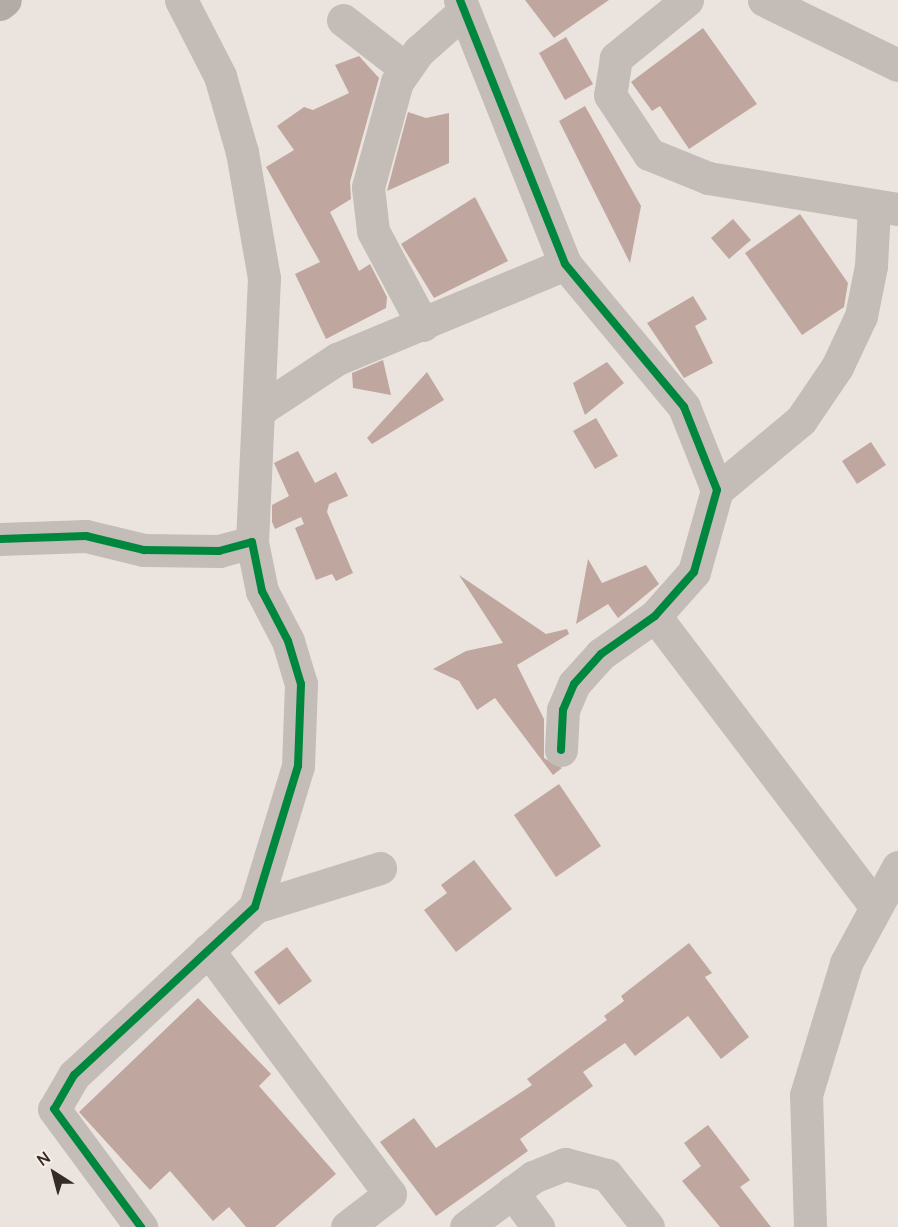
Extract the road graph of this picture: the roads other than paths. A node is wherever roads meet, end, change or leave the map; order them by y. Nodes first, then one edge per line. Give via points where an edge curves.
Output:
1 (5, 0) edge
2 (182, 0) edge
3 (687, 0) edge
4 (764, 0) edge
5 (0, 4) edge
6 (462, 6) edge
7 (343, 20) dead end
8 (898, 65) edge
9 (405, 68) junction
10 (886, 208) edge
11 (565, 264) junction
12 (423, 325) junction
13 (258, 411) junction
14 (717, 490) junction
15 (0, 539) edge
16 (252, 542) junction
17 (655, 616) junction
18 (561, 750) dead end
19 (898, 867) edge
20 (380, 868) dead end
21 (874, 905) junction
22 (255, 907) junction
23 (208, 950) junction
24 (512, 1192) junction
25 (141, 1227) edge
26 (347, 1227) edge
27 (466, 1227) edge
28 (538, 1227) edge
29 (648, 1227) edge
30 (810, 1227) edge

1 - 5 main road
2 - 13 street via 220,76 242,152 264,278
3 - 10 street via 616,58 610,95 649,154 708,178
4 - 8 street
6 - 9 street
6 - 11 street
7 - 9 street
9 - 12 street via 371,166 368,208 373,231
10 - 14 street via 861,316 837,368 801,420
11 - 12 street
11 - 14 street via 684,407
12 - 13 street via 337,359
13 - 16 street
14 - 17 street via 694,572
15 - 16 street via 86,536 144,550 219,551
16 - 22 street via 262,591 288,641 301,684 298,766
17 - 18 street via 600,654 574,684 563,710
17 - 21 street
19 - 21 street
20 - 22 street
21 - 30 street via 846,963 806,1095
22 - 23 street
23 - 25 street via 74,1075 54,1109
23 - 26 street via 390,1194
24 - 27 street
24 - 28 street
24 - 29 street via 548,1168 582,1165 607,1175

